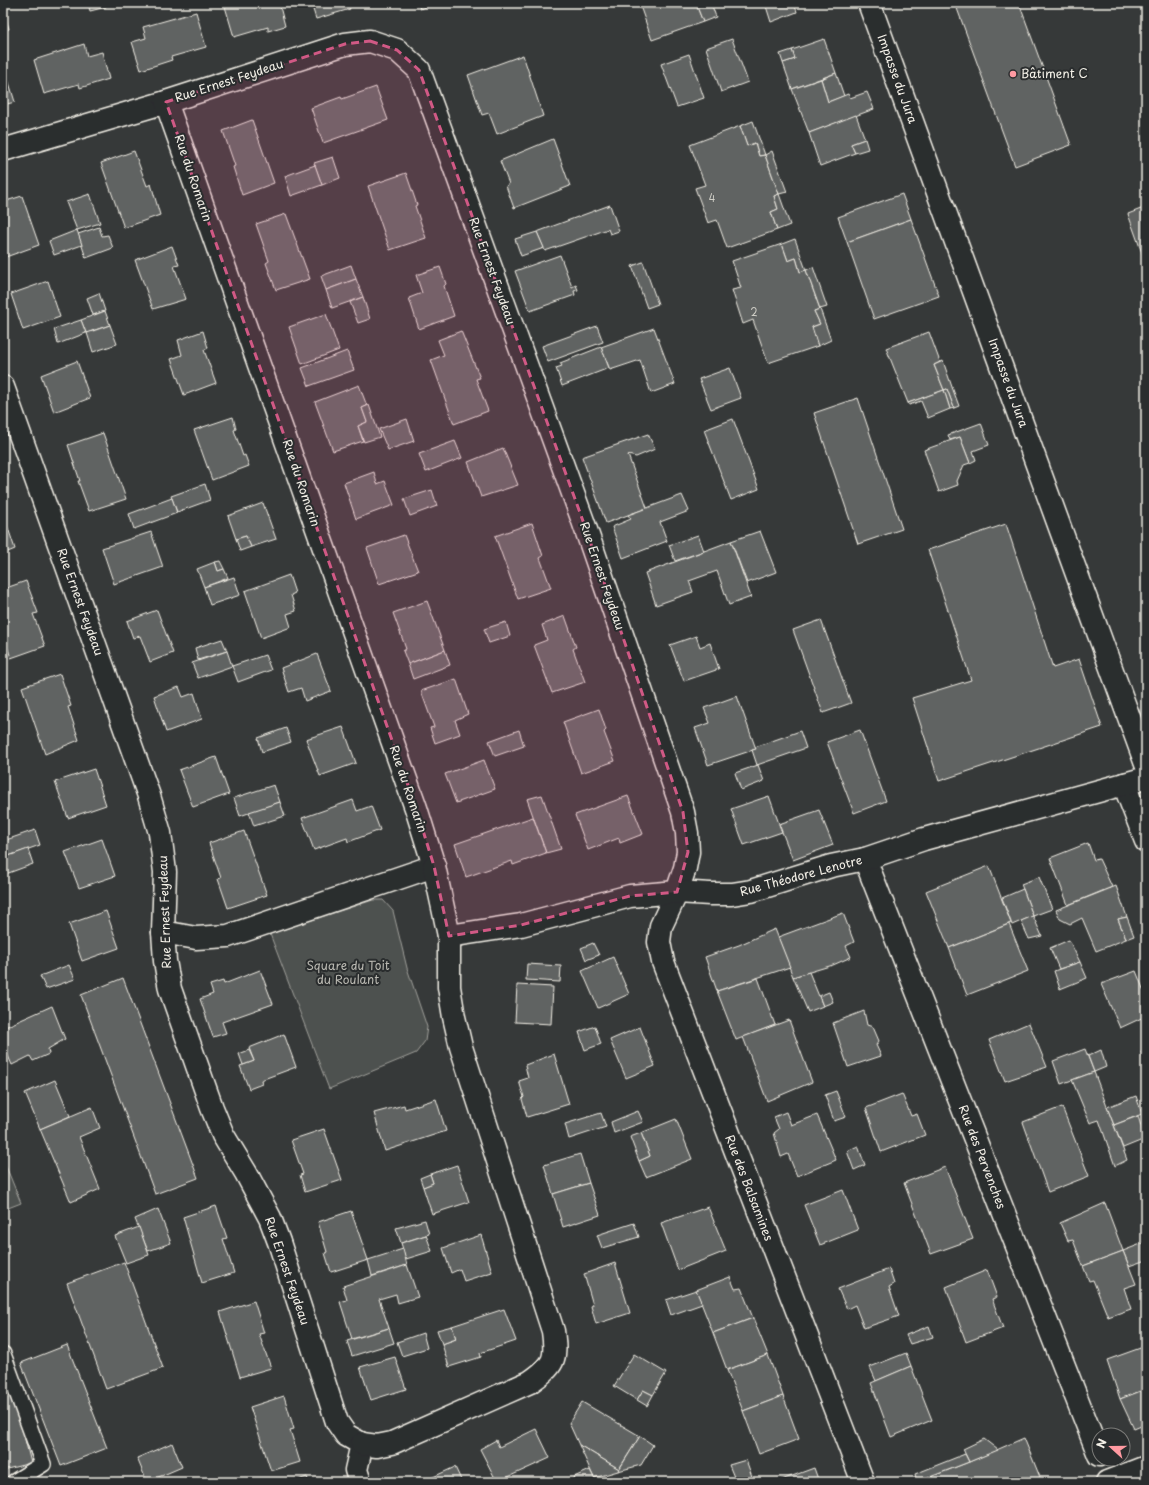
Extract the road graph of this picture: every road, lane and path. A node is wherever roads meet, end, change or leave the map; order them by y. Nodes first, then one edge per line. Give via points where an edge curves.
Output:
1 (869, 3) edge
2 (166, 102) junction
3 (3, 150) edge
4 (3, 387) edge
5 (1146, 764) edge
6 (1146, 778) edge
7 (1124, 784) junction
8 (1146, 841) edge
9 (865, 859) junction
10 (434, 866) junction
11 (677, 892) junction
12 (163, 932) junction
13 (449, 936) junction
14 (3, 1354) edge
15 (1091, 1435) edge
16 (362, 1444) junction
17 (1103, 1467) edge
18 (1146, 1467) edge
19 (14, 1482) edge
20 (360, 1482) edge
21 (863, 1482) edge
22 (1108, 1482) edge

1 - 5 street, Impasse du Jura
2 - 3 street, Rue Ernest Feydeau
2 - 10 street, Rue du Romarin via 416,808
2 - 11 street, Rue Ernest Feydeau via 345,44 370,41 397,50 419,70 580,514 683,812 688,852
4 - 12 street, Rue Ernest Feydeau via 156,818 165,872
6 - 7 street, Rue Théodore Lenotre
7 - 8 street
7 - 9 street, Rue Théodore Lenotre via 924,839
9 - 11 street, Rue Théodore Lenotre via 732,894
9 - 15 street, Rue des Pervenches
10 - 12 street via 228,936 196,938
10 - 13 street, Rue du Romarin
11 - 13 street, Rue Théodore Lenotre via 630,896 521,925
11 - 21 street, Rue des Balsamines via 661,926 659,942 662,962
12 - 16 street, Rue Ernest Feydeau via 170,989 212,1108 223,1135 270,1218 337,1422 346,1434
13 - 16 street via 449,986 461,1047 553,1332 554,1360 530,1382 392,1443 377,1446
14 - 19 lane via 44,1464
16 - 20 street via 356,1470
17 - 22 street
18 - 22 street

